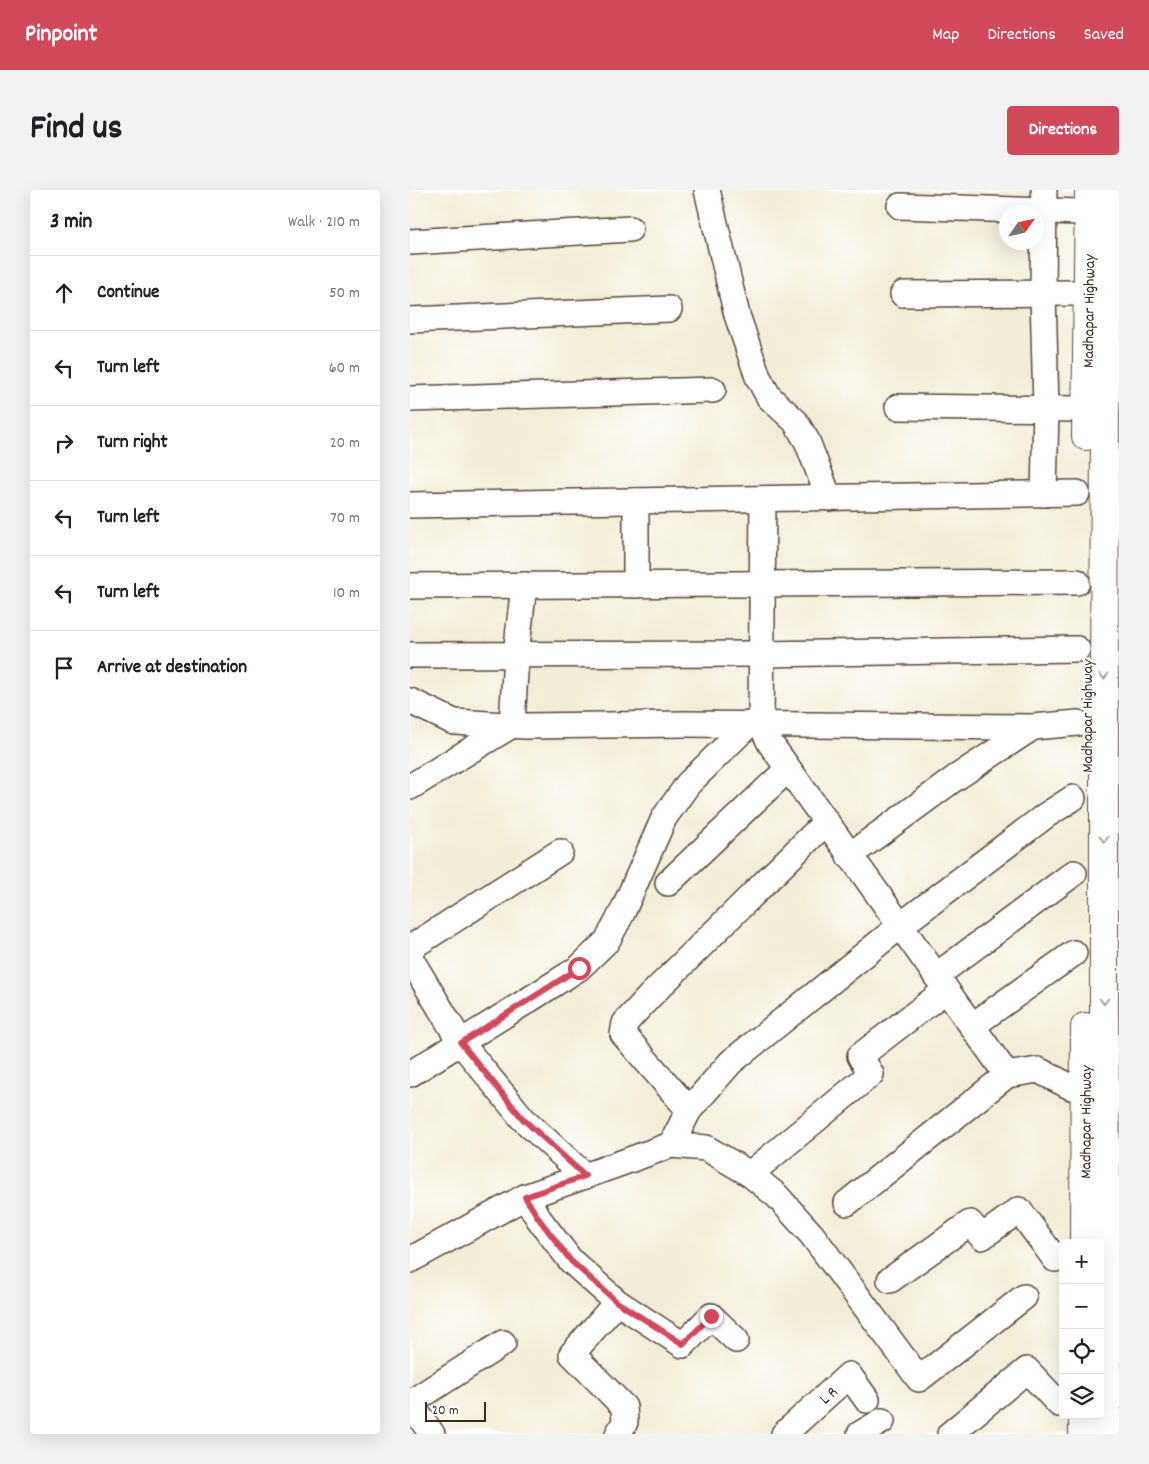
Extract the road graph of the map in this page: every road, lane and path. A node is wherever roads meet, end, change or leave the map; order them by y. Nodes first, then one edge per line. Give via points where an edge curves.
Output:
1 (707, 190) edge
2 (1109, 190) edge
3 (1044, 200) edge
4 (1085, 201) edge
5 (900, 206) dead end
6 (630, 229) dead end
7 (410, 242) edge
8 (1043, 293) junction
9 (1078, 293) dead end
10 (903, 294) dead end
11 (669, 309) dead end
12 (410, 320) edge
13 (713, 390) dead end
14 (410, 399) edge
15 (898, 407) dead end
16 (1046, 408) junction
17 (1077, 408) dead end
18 (1044, 494) junction
19 (1078, 494) dead end
20 (829, 498) junction
21 (763, 499) junction
22 (636, 501) junction
23 (410, 505) edge
24 (1077, 582) dead end
25 (762, 584) junction
26 (524, 585) junction
27 (636, 585) junction
28 (410, 586) edge
29 (1077, 649) dead end
30 (762, 654) junction
31 (410, 655) edge
32 (516, 655) junction
33 (410, 701) edge
34 (1078, 723) dead end
35 (755, 724) junction
36 (512, 725) junction
37 (1033, 727) junction
38 (788, 769) junction
39 (410, 787) edge
40 (1073, 798) dead end
41 (826, 822) junction
42 (560, 852) dead end
43 (849, 856) junction
44 (1074, 873) dead end
45 (668, 883) dead end
46 (900, 926) junction
47 (1074, 954) dead end
48 (410, 957) edge
49 (941, 983) junction
50 (972, 1026) junction
51 (461, 1043) junction
52 (410, 1074) edge
53 (1007, 1076) junction
54 (1072, 1087) dead end
55 (689, 1110) junction
56 (671, 1145) junction
57 (750, 1174) junction
58 (585, 1176) junction
59 (525, 1197) junction
60 (847, 1203) dead end
61 (1084, 1239) edge
62 (1059, 1258) edge
63 (410, 1260) edge
64 (890, 1280) dead end
65 (1024, 1297) dead end
66 (617, 1302) junction
67 (736, 1340) dead end
68 (503, 1343) dead end
69 (868, 1400) dead end
70 (410, 1403) edge
71 (1059, 1404) edge
72 (1083, 1419) edge
73 (882, 1421) dead end
74 (432, 1434) edge
75 (618, 1434) edge
76 (784, 1434) edge
77 (860, 1434) edge
78 (950, 1434) edge
79 (1083, 1434) edge
80 (1107, 1434) edge

1 - 20 street via 738,316 758,377 769,397 795,421 807,441
2 -> 80 highway, Madhapar Highway via 1104,723
3 - 4 street
3 - 5 street
3 - 8 street
4 - 61 highway, Madhapar Highway
6 - 7 street
8 - 9 street
8 - 10 street
8 - 16 street
11 - 12 street
13 - 14 street
15 - 16 street
16 - 17 street
16 - 18 street
18 - 19 street
18 - 20 street
20 - 21 street
21 - 22 street
21 - 25 street
22 - 23 street
22 - 27 street
24 - 25 street
25 - 27 street
25 - 30 street
26 - 27 street
26 - 28 street
26 - 32 street
29 - 30 street
30 - 32 street
30 - 35 street
31 - 32 street
32 - 36 street
33 - 36 street via 454,722
34 - 37 street
35 - 36 street
35 - 37 street
35 - 38 street
35 - 51 street via 688,784 664,818 607,941 579,968
36 - 39 street
37 - 43 street via 954,779
38 - 41 street
38 - 45 street
40 - 46 street
41 - 43 street
41 - 55 street via 625,1023 623,1034
42 - 48 street
43 - 46 street
44 - 49 street
46 - 49 street
46 - 55 street via 731,1062
47 - 50 street
48 - 51 street
49 - 50 street
49 - 57 street via 860,1056 871,1074
50 - 53 street
51 - 52 street
51 - 58 street via 523,1119
53 - 54 street via 1038,1070
53 - 60 street
55 - 56 street
56 - 57 street via 706,1148
56 - 58 street
57 - 65 street via 777,1196 812,1235 919,1379
58 - 59 street
59 - 63 street
59 - 66 street via 571,1261
62 - 64 street via 1055,1259 1019,1210 982,1237 970,1223
66 - 67 street via 683,1344 711,1316
66 - 75 street via 572,1354 624,1407 625,1422
68 - 70 street
69 - 76 street, L R via 849,1375
70 - 74 street
71 - 78 street via 1027,1370
72 - 79 highway
73 - 77 street

